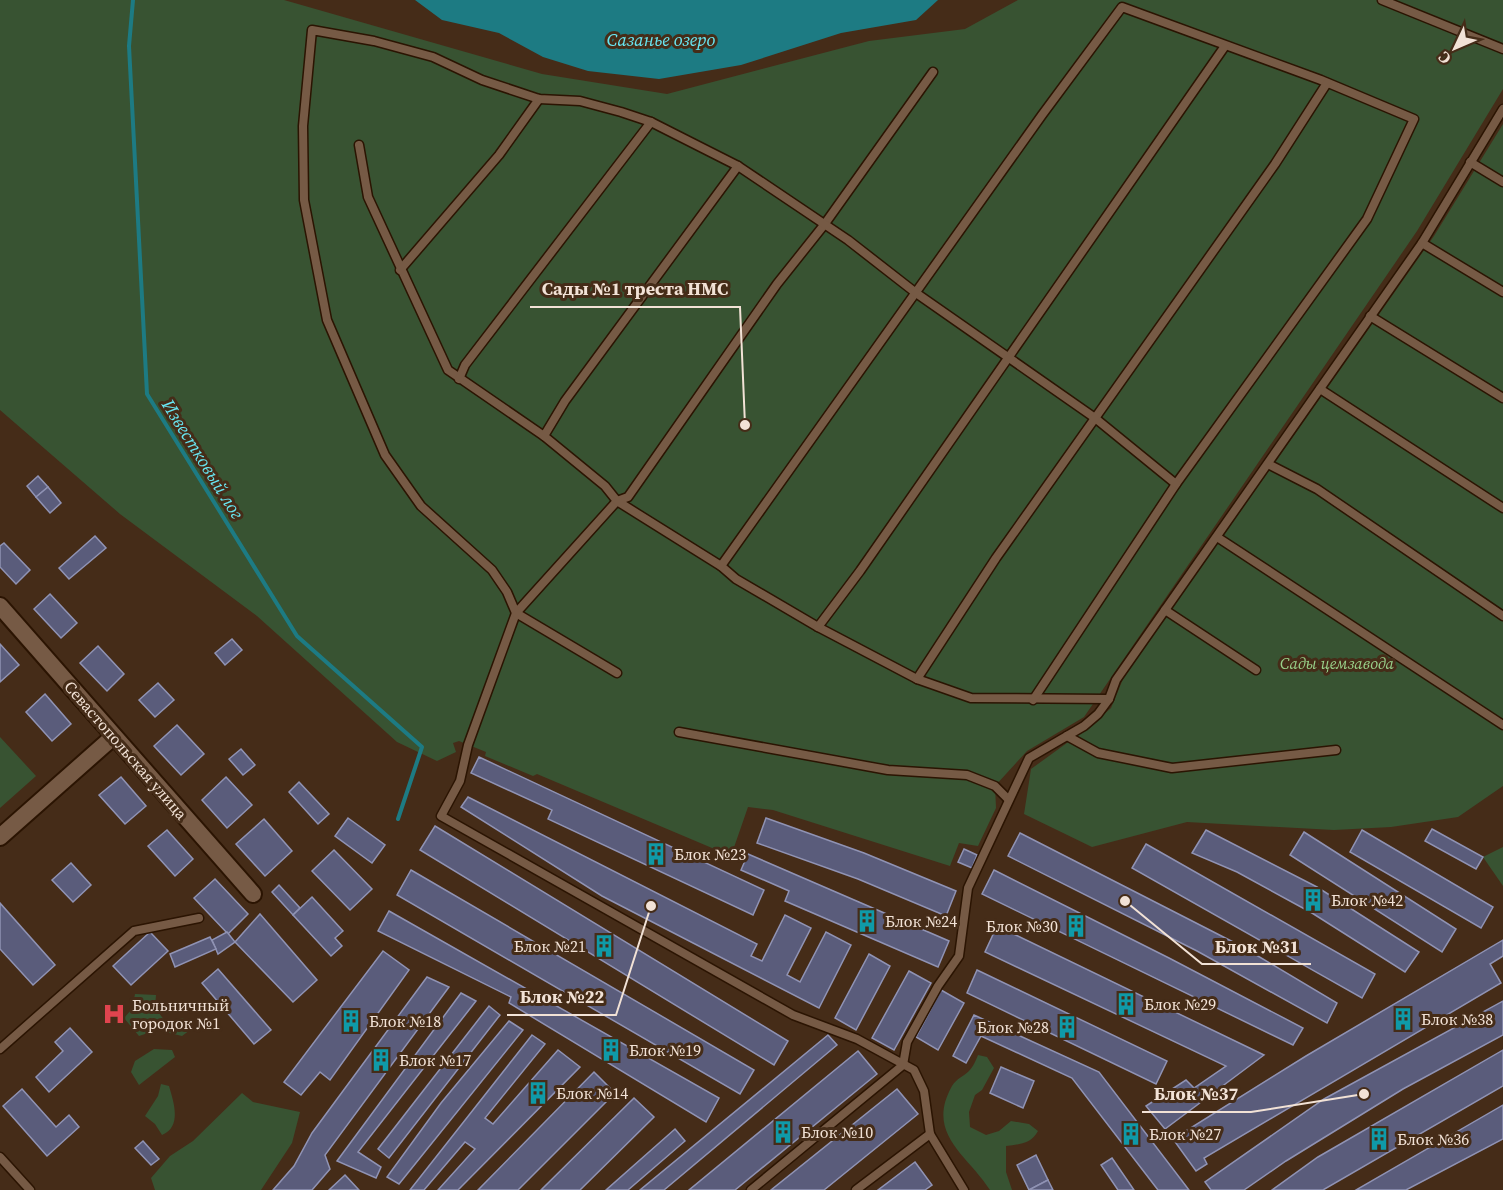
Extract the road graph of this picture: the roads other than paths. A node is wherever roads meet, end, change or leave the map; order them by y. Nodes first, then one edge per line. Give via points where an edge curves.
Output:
1 (1382, 0) edge
2 (1225, 46) junction
3 (1503, 50) edge
4 (933, 72) dead end
5 (1327, 83) junction
6 (539, 99) junction
7 (1503, 109) edge
8 (651, 122) junction
9 (359, 145) dead end
10 (1470, 162) junction
11 (738, 166) junction
12 (1503, 182) edge
13 (824, 225) junction
14 (1422, 243) junction
15 (400, 270) junction
16 (1503, 292) edge
17 (916, 293) junction
18 (1370, 316) junction
19 (1008, 358) junction
20 (459, 379) junction
21 (1320, 389) junction
22 (1503, 398) edge
23 (1095, 417) junction
24 (544, 436) junction
25 (1268, 464) junction
26 (1176, 484) junction
27 (617, 501) junction
28 (1503, 508) edge
29 (1217, 537) junction
30 (721, 566) junction
31 (0, 606) edge
32 (1165, 610) junction
33 (516, 613) junction
34 (1503, 616) edge
35 (818, 627) junction
36 (1256, 670) dead end
37 (617, 673) dead end
38 (916, 679) junction
39 (1109, 699) junction
40 (1033, 700) junction
41 (1503, 725) edge
42 (679, 732) dead end
43 (1067, 736) junction
44 (114, 737) junction
45 (1336, 750) dead end
46 (1008, 799) junction
47 (0, 837) edge
48 (254, 894) dead end
49 (200, 918) dead end
50 (0, 1049) edge
51 (903, 1065) junction
52 (930, 1134) junction
53 (0, 1156) edge
54 (30, 1190) edge
55 (751, 1190) edge
56 (856, 1190) edge
57 (964, 1190) edge

1 - 3 lane
2 - 5 lane
2 - 17 lane via 1122,7
2 - 19 lane
4 - 13 lane
5 - 23 lane via 1275,164
5 - 26 lane via 1414,119 1367,219
6 - 8 lane via 580,101
6 - 15 lane via 499,155
6 - 33 lane via 482,80 433,57 312,30 303,126 304,200 327,320 385,455 421,506 492,570
7 - 10 lane
8 - 11 lane
8 - 20 lane via 465,365
9 - 15 lane via 368,197
10 - 12 lane
10 - 14 lane
11 - 13 lane
11 - 24 lane
13 - 17 lane
13 - 27 lane via 628,497
14 - 16 lane
14 - 18 lane
15 - 20 lane via 448,370
17 - 19 lane
17 - 30 lane
18 - 21 lane
18 - 22 lane
19 - 23 lane
19 - 35 lane
20 - 24 lane
21 - 25 lane
21 - 28 lane
23 - 26 lane
23 - 38 lane
24 - 27 lane via 605,486
25 - 29 lane
25 - 34 lane via 1317,489
26 - 40 lane
27 - 30 lane
27 - 33 lane
29 - 32 lane
29 - 41 lane
30 - 35 lane via 735,579
31 - 44 street, Севастопольская улица
32 - 36 lane
32 - 39 lane via 1116,680
33 - 37 lane
33 - 51 lane via 468,745 460,780 441,816 793,1015 857,1039
35 - 38 lane
38 - 40 lane via 971,698
39 - 40 lane
39 - 43 lane via 1084,726
42 - 46 lane via 888,770 967,775 995,786
43 - 45 lane via 1098,753 1172,768
43 - 46 lane via 1029,758
44 - 47 street
44 - 48 street, Севастопольская улица
46 - 51 lane via 968,888 960,956 907,1042
49 - 50 lane via 134,931
51 - 52 lane via 914,1070 924,1091
51 - 55 lane
52 - 56 lane
52 - 57 lane
53 - 54 lane

